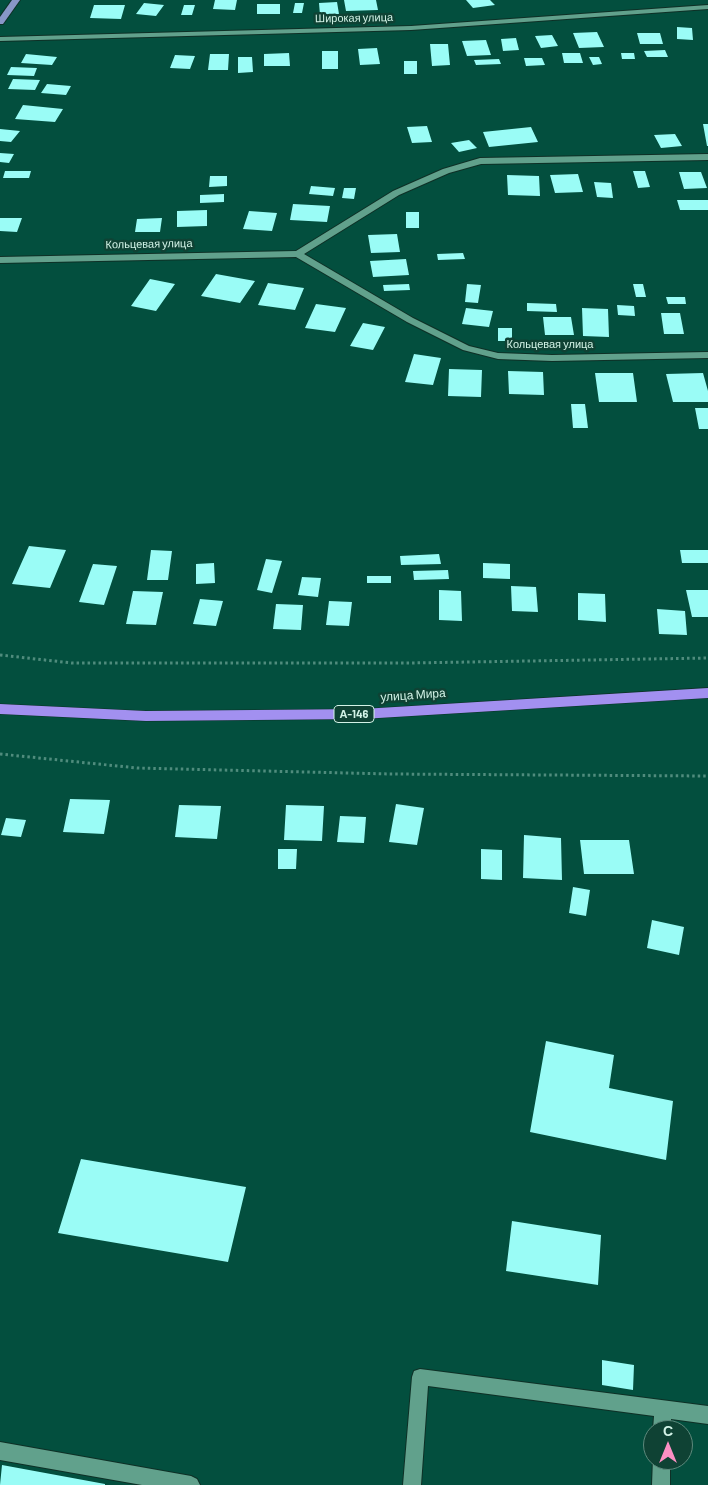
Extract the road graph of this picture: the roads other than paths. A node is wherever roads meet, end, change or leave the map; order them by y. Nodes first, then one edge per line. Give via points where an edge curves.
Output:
1 (16, 0) edge
2 (708, 7) edge
3 (0, 22) edge
4 (0, 38) edge
5 (708, 157) edge
6 (298, 254) junction
7 (0, 260) edge
8 (708, 354) edge
9 (708, 693) edge
10 (0, 708) edge
11 (663, 1409) junction
12 (708, 1415) edge
13 (662, 1420) edge
14 (0, 1451) edge
15 (661, 1470) edge
16 (191, 1485) edge
17 (412, 1485) edge
18 (660, 1485) edge

1 - 3 main road
2 - 4 street, Широкая улица via 411,28
5 - 6 street via 480,161 446,171 396,193
6 - 7 street, Кольцевая улица
6 - 8 street, Кольцевая улица via 410,320 466,348 498,356 552,358
9 - 10 highway, улица Мира / А-146 via 362,714 146,716
11 - 12 street
11 - 13 street
11 - 17 street via 420,1376
14 - 16 street
15 - 18 street

